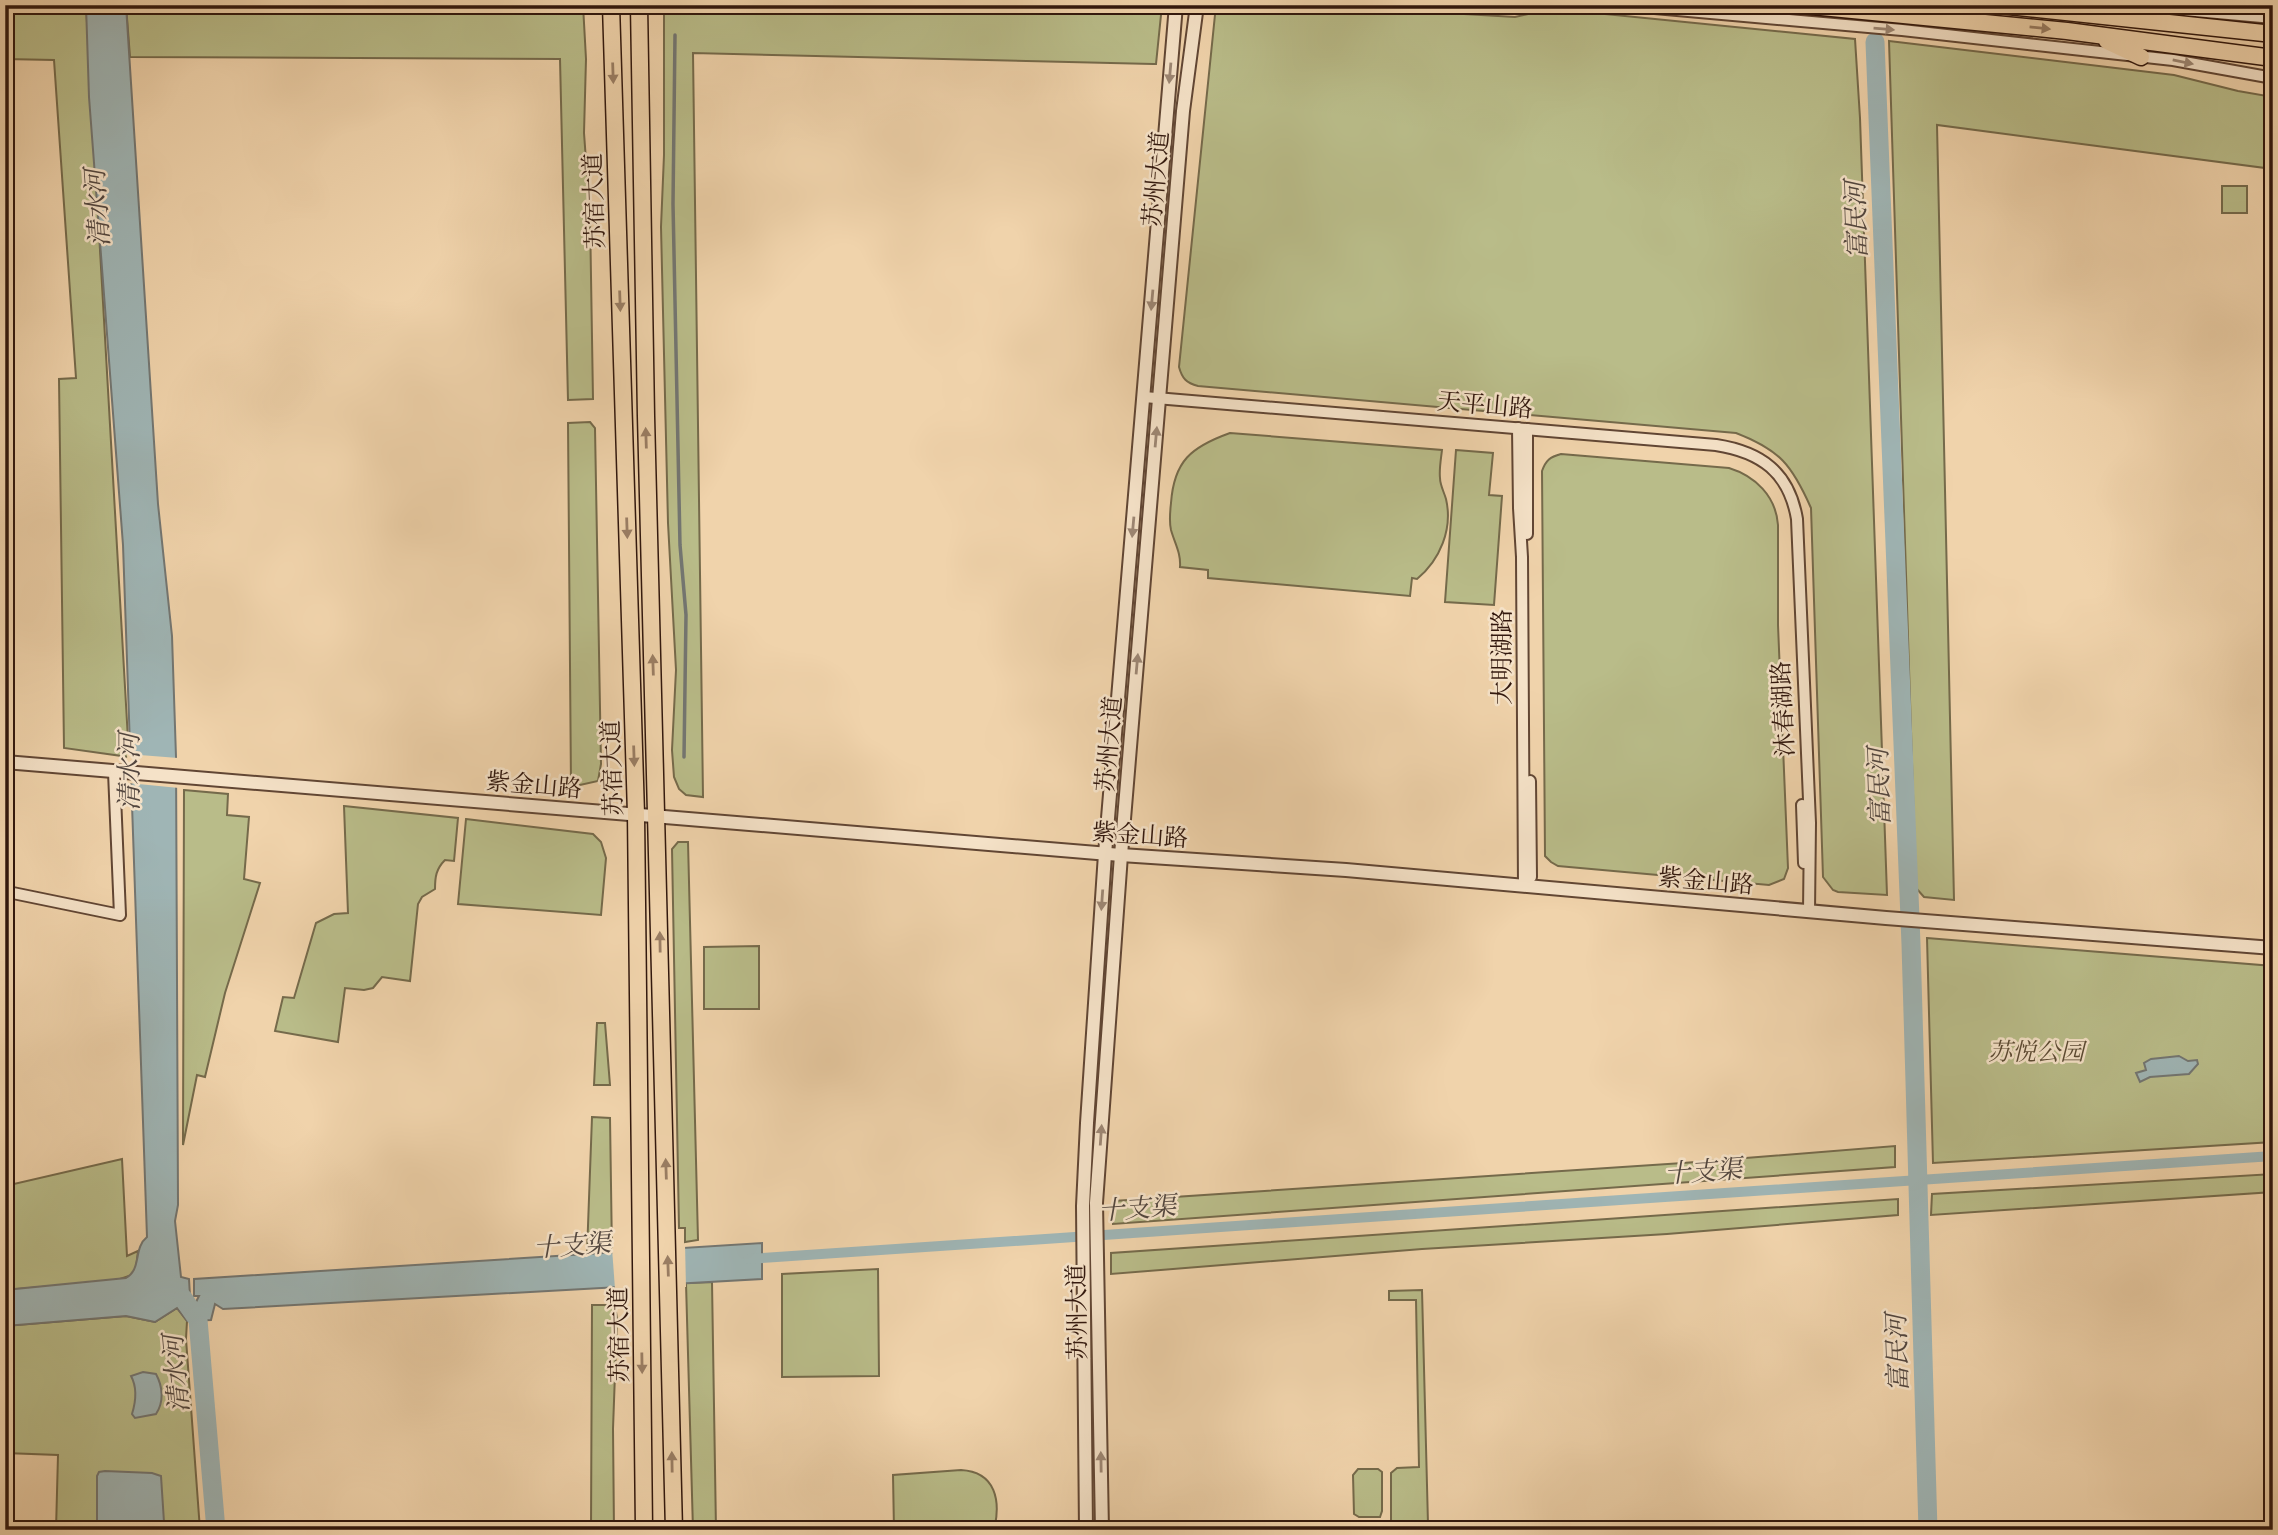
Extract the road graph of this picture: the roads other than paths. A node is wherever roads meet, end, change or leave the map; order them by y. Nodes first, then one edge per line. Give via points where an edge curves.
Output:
1 (611, 5) edge
2 (639, 5) edge
3 (1176, 5) edge
4 (1197, 5) edge
5 (1621, 5) edge
6 (1801, 5) edge
7 (1999, 5) edge
8 (2129, 5) edge
9 (2273, 21) edge
10 (2236, 30) junction
11 (2092, 34) junction
12 (2273, 34) edge
13 (2141, 57) junction
14 (2273, 58) edge
15 (2273, 78) edge
16 (1143, 400) junction
17 (1159, 401) junction
18 (1522, 432) junction
19 (1792, 505) joint
20 (5, 762) edge
21 (114, 772) junction
22 (636, 814) junction
23 (657, 817) junction
24 (1105, 854) junction
25 (1121, 855) junction
26 (1527, 886) junction
27 (7, 892) edge
28 (5, 909) edge
29 (1806, 910) junction
30 (2273, 948) edge
31 (644, 1530) edge
32 (674, 1530) edge
33 (1086, 1530) edge
34 (1102, 1530) edge

1 -> 22 main road, 苏宿大道
23 -> 2 main road, 苏宿大道
3 -> 16 street, 苏州大道
4 - 17 street, 苏州大道 via 1183,111
5 -> 13 street
6 -> 11 main road
7 - 10 main road
8 - 9 street
9 - 10 main road
10 - 12 main road
11 - 13 main road
11 - 14 main road
13 -> 15 street
16 - 17 street, 天平山路
16 -> 24 street, 苏州大道
17 - 18 street, 天平山路
25 -> 17 street, 苏州大道
18 - 19 street, 天平山路 via 1741,456 1773,477
18 - 26 street, 大明湖路 via 1519,509
19 - 29 street, 沐春湖路
20 - 21 street, 紫金山路
21 - 22 street, 紫金山路
21 - 27 street via 120,915
22 - 23 street, 紫金山路
22 -> 31 main road, 苏宿大道
23 - 24 street, 紫金山路
32 -> 23 main road, 苏宿大道
24 - 25 street, 紫金山路
24 -> 33 street, 苏州大道 via 1083,1206
25 - 26 street, 紫金山路
34 -> 25 street, 苏州大道 via 1097,1203
26 - 29 street, 紫金山路
27 - 28 street
29 - 30 street, 紫金山路

